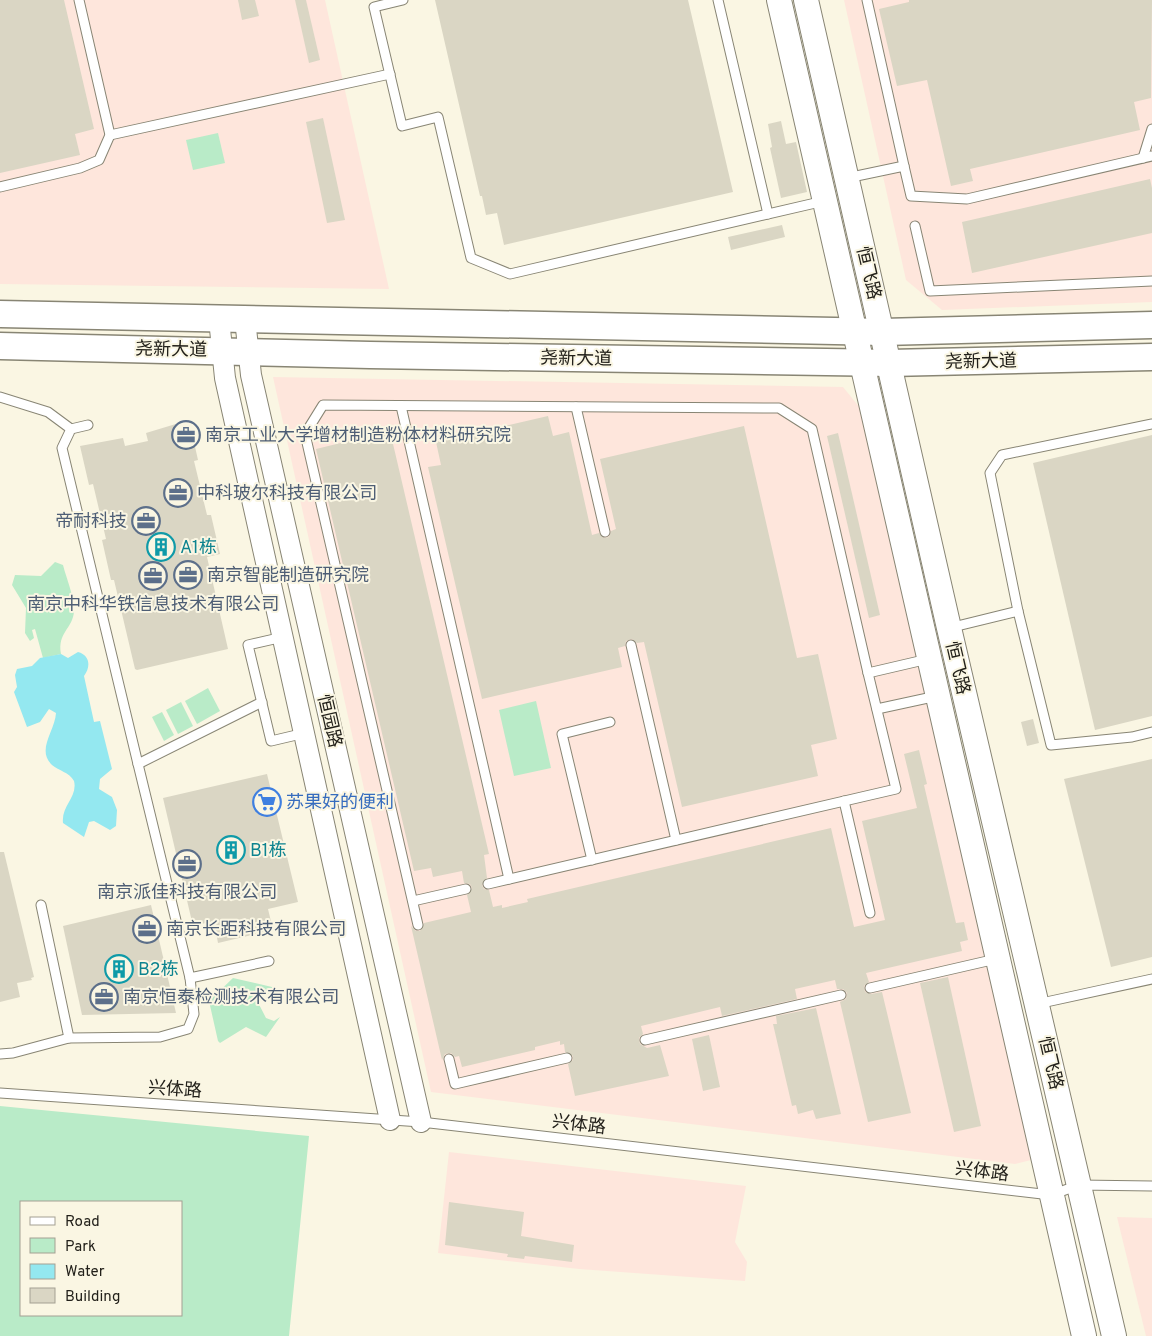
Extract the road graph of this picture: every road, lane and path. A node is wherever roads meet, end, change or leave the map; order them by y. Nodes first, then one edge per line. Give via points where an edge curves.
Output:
1 (79, 0) edge
2 (403, 0) edge
3 (718, 0) edge
4 (779, 0) edge
5 (806, 0) edge
6 (867, 0) edge
7 (390, 74) junction
8 (1152, 129) edge
9 (110, 136) junction
10 (1148, 157) edge
11 (904, 166) junction
12 (847, 178) junction
13 (0, 187) edge
14 (824, 201) junction
15 (768, 214) junction
16 (915, 226) dead end
17 (1152, 281) edge
18 (0, 314) edge
19 (220, 319) junction
20 (245, 319) junction
21 (1152, 325) edge
22 (854, 331) junction
23 (882, 332) junction
24 (0, 346) edge
25 (222, 350) junction
26 (248, 351) junction
27 (1152, 357) edge
28 (860, 362) junction
29 (890, 363) junction
30 (0, 397) edge
31 (401, 406) junction
32 (576, 407) junction
33 (1152, 424) edge
34 (88, 425) dead end
35 (71, 429) junction
36 (605, 532) dead end
37 (1018, 611) junction
38 (949, 628) junction
39 (283, 637) junction
40 (631, 645) dead end
41 (928, 659) junction
42 (868, 673) junction
43 (937, 696) junction
44 (262, 702) junction
45 (877, 709) junction
46 (330, 720) junction
47 (610, 722) dead end
48 (304, 730) junction
49 (1152, 732) edge
50 (138, 764) junction
51 (844, 801) junction
52 (676, 840) junction
53 (592, 860) junction
54 (509, 879) junction
55 (488, 884) dead end
56 (466, 889) dead end
57 (412, 901) junction
58 (41, 905) dead end
59 (870, 913) dead end
60 (418, 925) dead end
61 (997, 959) junction
62 (269, 961) dead end
63 (190, 978) junction
64 (1152, 979) edge
65 (870, 988) dead end
66 (841, 995) dead end
67 (1037, 1004) junction
68 (69, 1038) junction
69 (645, 1040) dead end
70 (0, 1054) edge
71 (567, 1058) dead end
72 (449, 1059) dead end
73 (0, 1093) edge
74 (390, 1120) junction
75 (421, 1122) junction
76 (1079, 1185) junction
77 (1152, 1186) edge
78 (1051, 1195) junction
79 (1084, 1336) edge
80 (1114, 1336) edge

1 - 9 lane
2 - 7 lane via 374,6
3 - 15 lane
4 - 14 main road, 恒飞路
5 - 12 main road, 恒飞路
6 - 11 lane
7 - 9 lane
7 - 15 lane via 402,126 438,117 471,258 510,274
8 - 10 lane
9 - 13 lane via 99,160 80,168
10 - 11 lane via 967,199 911,196
11 - 12 lane
12 - 23 main road, 恒飞路
14 - 15 lane
14 - 22 main road, 恒飞路
16 - 17 lane via 930,291
18 - 19 main road, 尧新大道
19 - 20 main road, 尧新大道
19 - 25 street, 恒园路
20 - 22 main road, 尧新大道
20 - 26 street, 恒园路
21 - 23 main road, 尧新大道
22 - 23 main road, 尧新大道
22 - 28 main road, 恒飞路
23 - 29 main road, 恒飞路
24 - 25 main road, 尧新大道
25 - 26 main road, 尧新大道
25 - 39 street, 恒园路 via 225,378
26 - 28 main road, 尧新大道
26 - 46 street, 恒园路
27 - 29 main road, 尧新大道
28 - 29 main road, 尧新大道
28 - 41 main road, 恒飞路
29 - 38 main road, 恒飞路
30 - 35 lane via 48,412
31 - 32 lane
31 - 54 lane
31 - 57 lane via 323,405 305,434
32 - 36 lane
32 - 42 lane via 779,408 812,428
33 - 37 lane via 1002,455 990,473
34 - 35 lane
35 - 50 lane via 62,448
37 - 38 lane
37 - 49 lane via 1051,745
38 - 67 main road, 恒飞路
39 - 44 lane via 248,645
39 - 48 street, 恒园路
40 - 52 lane
41 - 42 lane
41 - 43 main road, 恒飞路
42 - 45 lane
43 - 45 lane
43 - 61 main road, 恒飞路
44 - 48 lane via 271,741
44 - 50 lane
45 - 51 lane via 896,789
46 - 48 street
46 - 75 street, 恒园路
47 - 53 lane via 562,734
48 - 74 street, 恒园路
50 - 63 lane
51 - 52 lane
51 - 59 lane
52 - 53 lane
53 - 54 lane
54 - 55 lane
56 - 57 lane
57 - 60 lane
58 - 68 lane
61 - 65 lane
61 - 78 main road, 恒飞路
62 - 63 lane
63 - 68 lane via 194,1014 188,1029 160,1037
64 - 67 lane
66 - 69 lane
67 - 76 main road, 恒飞路
68 - 70 lane
71 - 72 lane via 455,1084
73 - 74 lane, 兴体路
74 - 75 lane, 兴体路
75 - 78 lane, 兴体路
76 - 77 lane, 兴体路
76 - 78 lane, 兴体路
76 - 80 main road, 恒飞路
78 - 79 main road, 恒飞路

